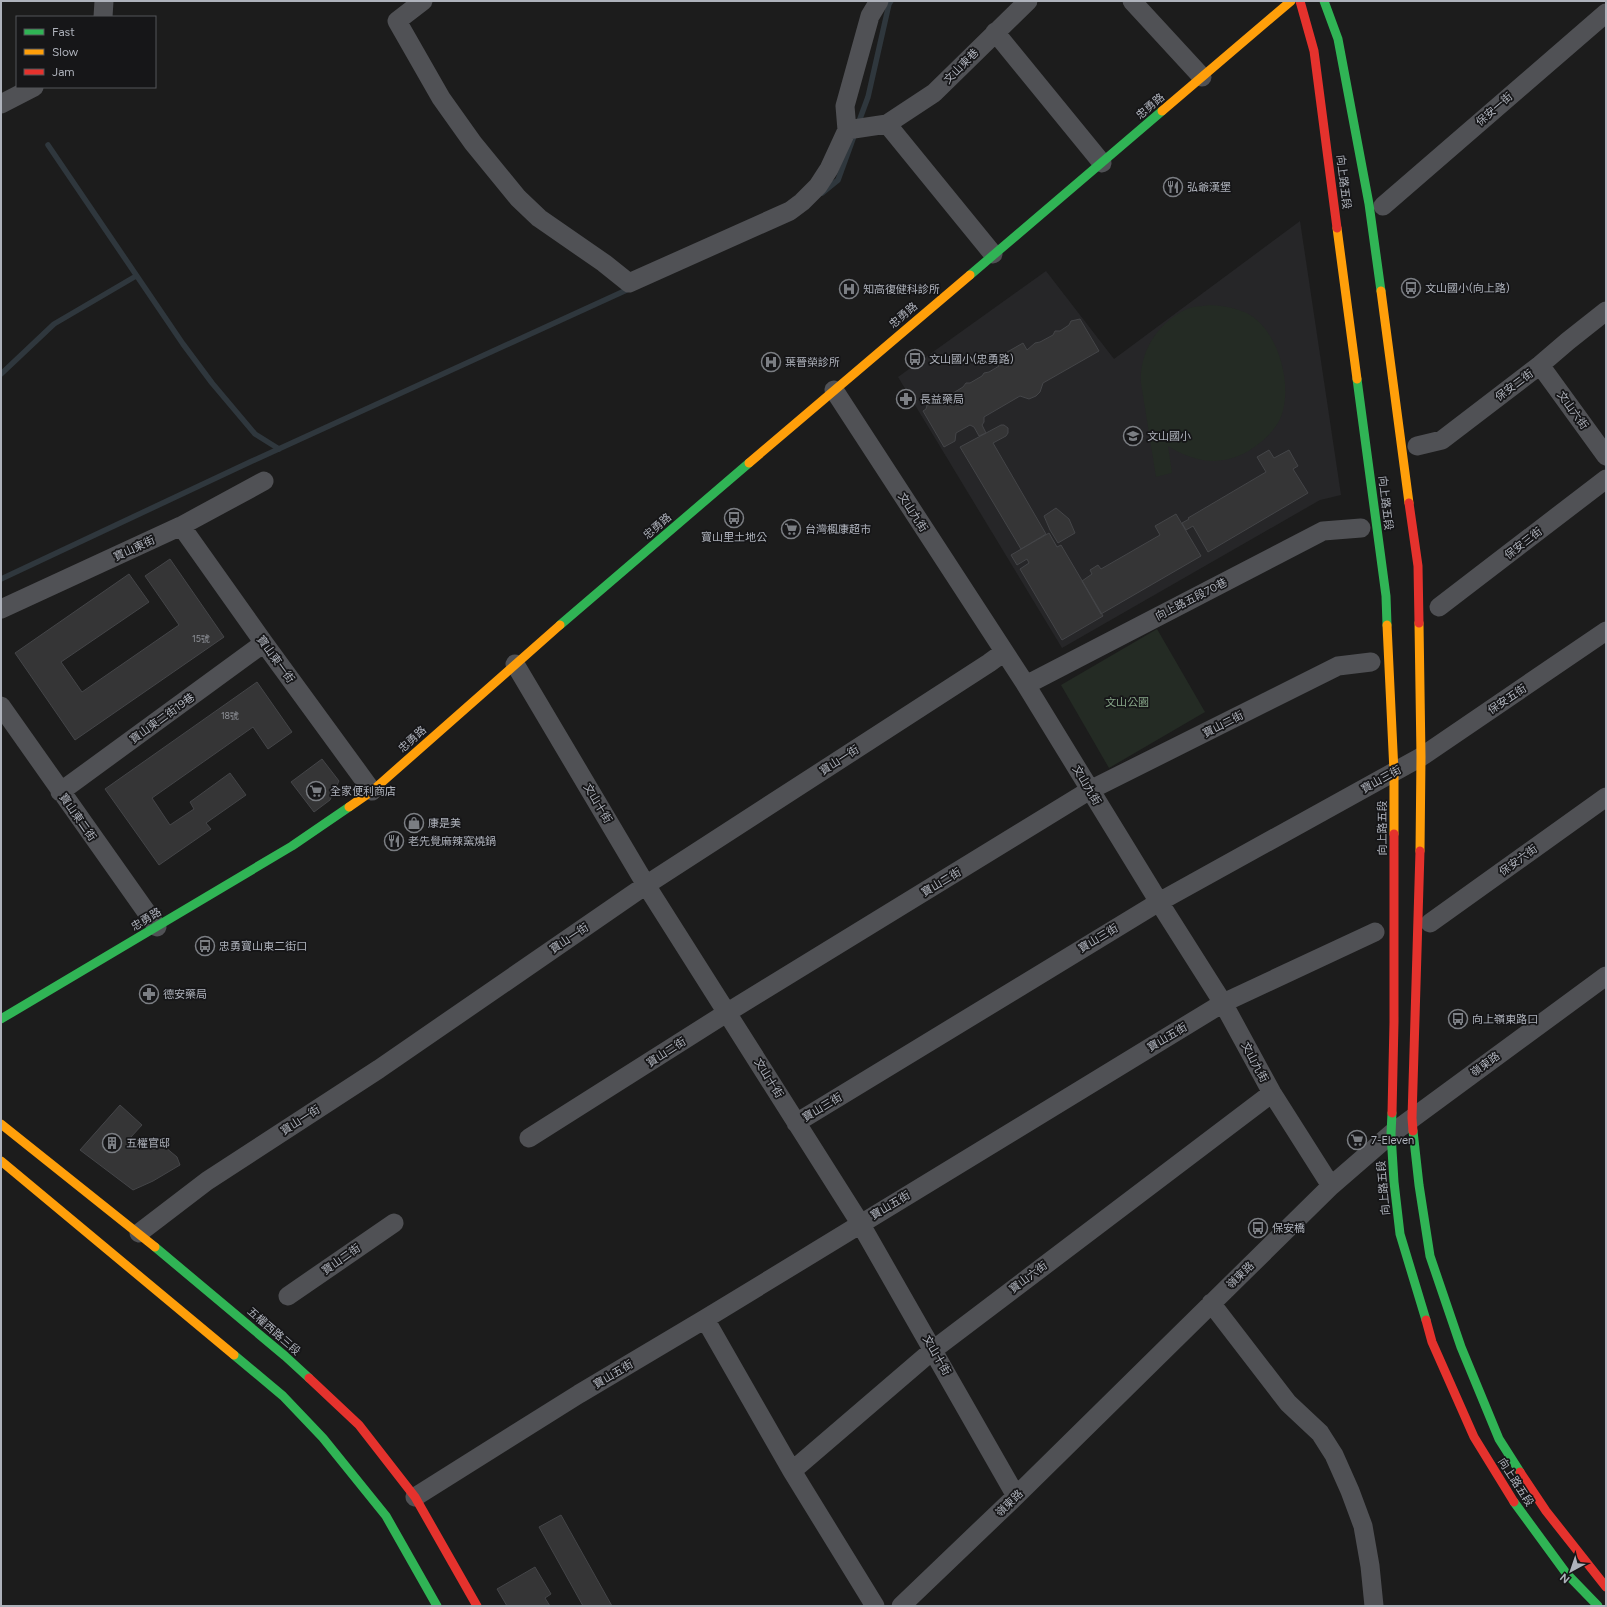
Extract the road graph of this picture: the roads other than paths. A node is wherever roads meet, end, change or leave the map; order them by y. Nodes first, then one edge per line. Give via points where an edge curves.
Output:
1 (104, 1) edge
2 (423, 1) edge
3 (879, 1) edge
4 (1028, 1) edge
5 (1132, 1) edge
6 (1300, 1) edge
7 (1324, 1) edge
8 (1284, 4) edge
9 (1606, 13) edge
10 (103, 16) edge
11 (995, 32) junction
12 (1202, 77) junction
13 (32, 88) edge
14 (1, 104) edge
15 (887, 124) junction
16 (847, 130) junction
17 (1102, 163) junction
18 (1384, 206) dead end
19 (993, 254) junction
20 (1606, 311) edge
21 (1540, 365) junction
22 (834, 390) junction
23 (1417, 446) dead end
24 (1606, 456) edge
25 (1606, 479) edge
26 (264, 481) dead end
27 (181, 526) junction
28 (1361, 528) dead end
29 (1439, 608) dead end
30 (1, 609) edge
31 (1606, 631) edge
32 (264, 643) junction
33 (1004, 652) junction
34 (1371, 662) dead end
35 (516, 664) junction
36 (1026, 685) junction
37 (1, 706) edge
38 (1407, 765) junction
39 (1090, 790) junction
40 (372, 791) junction
41 (60, 792) junction
42 (1606, 797) edge
43 (646, 885) junction
44 (1159, 902) junction
45 (1430, 923) dead end
46 (157, 927) junction
47 (1375, 932) dead end
48 (1606, 976) edge
49 (1223, 1002) junction
50 (728, 1012) junction
51 (1, 1019) edge
52 (1272, 1093) junction
53 (1412, 1118) junction
54 (796, 1123) junction
55 (1, 1124) edge
56 (1391, 1134) junction
57 (529, 1138) dead end
58 (1, 1161) edge
59 (1331, 1186) junction
60 (394, 1223) dead end
61 (860, 1223) junction
62 (139, 1233) junction
63 (288, 1296) dead end
64 (1211, 1303) junction
65 (705, 1319) junction
66 (934, 1350) junction
67 (792, 1471) junction
68 (1016, 1496) junction
69 (414, 1497) junction
70 (1606, 1587) edge
71 (437, 1606) edge
72 (476, 1606) edge
73 (875, 1606) edge
74 (901, 1606) edge
75 (1374, 1606) edge
76 (1598, 1606) edge

1 - 10 street
2 - 16 street via 397,22 441,98 518,198 539,218 628,283 790,211 822,180
3 - 16 street via 870,16 845,106
4 - 11 street, 文山東巷
5 - 12 street
6 - 38 main road, 向上路五段 via 1314,51
7 - 38 main road, 向上路五段 via 1338,39 1369,204 1417,558
8 - 12 main road, 忠勇路
9 - 18 street, 保安一街
11 - 15 street, 文山東巷 via 934,94
11 - 17 street
12 - 17 main road, 忠勇路
13 - 14 street
15 - 16 street
15 - 19 street
17 - 19 main road, 忠勇路
19 - 22 main road, 忠勇路
20 - 21 street, 保安二街
21 - 23 street, 保安二街 via 1442,440
21 - 24 street, 文山六街
22 - 33 street, 文山九街
22 - 35 main road, 忠勇路
25 - 29 street, 保安三街
26 - 27 street, 寶山東街
27 - 30 street, 寶山東街
27 - 32 street, 寶山東一街
28 - 36 street, 向上路五段70巷 via 1323,532
31 - 38 street, 保安五街
32 - 40 street, 寶山東一街
32 - 41 street, 寶山東二街19巷
33 - 36 street, 文山九街
33 - 43 street, 寶山一街
34 - 39 street, 寶山二街 via 1338,666
35 - 40 main road, 忠勇路
35 - 43 street, 文山十街
36 - 39 street, 文山九街
37 - 41 street, 寶山東二街
38 - 44 street, 寶山三街
38 - 53 main road, 向上路五段 via 1420,849
38 - 56 main road, 向上路五段
39 - 44 street, 文山九街
39 - 50 street, 寶山二街
40 - 46 main road, 忠勇路 via 292,846
41 - 46 street, 寶山東二街
42 - 45 street, 保安六街
43 - 50 street, 文山十街
43 - 62 street, 寶山一街 via 378,1069 207,1181
44 - 49 street, 文山九街
44 - 54 street, 寶山三街
46 - 51 main road, 忠勇路
47 - 49 street, 寶山五街
48 - 53 street, 嶺東路
49 - 52 street, 文山九街
49 - 61 street, 寶山五街
50 - 54 street, 文山十街
50 - 57 street, 寶山二街
52 - 59 street, 文山九街
52 - 66 street, 寶山六街
53 - 56 street, 嶺東路
53 - 70 main road, 向上路五段 via 1430,1256 1464,1354 1499,1439 1546,1512
54 - 61 street, 文山十街
55 - 62 main road, 五權西路三段
56 - 59 street, 嶺東路
56 - 76 main road, 向上路五段 via 1400,1234 1432,1342 1474,1437 1512,1500 1566,1573
58 - 71 main road via 283,1396 323,1438 386,1516
59 - 64 street, 嶺東路
60 - 63 street, 寶山二街
61 - 65 street, 寶山五街
61 - 66 street, 文山十街
62 - 69 main road, 五權西路三段 via 285,1356 359,1425
64 - 68 street, 嶺東路
64 - 75 street via 1288,1403 1320,1432 1334,1456 1363,1526
65 - 67 street
65 - 69 street, 寶山五街
66 - 67 street, 寶山六街
66 - 68 street, 文山十街
67 - 73 street
68 - 74 street, 嶺東路
69 - 72 main road, 五權西路三段

